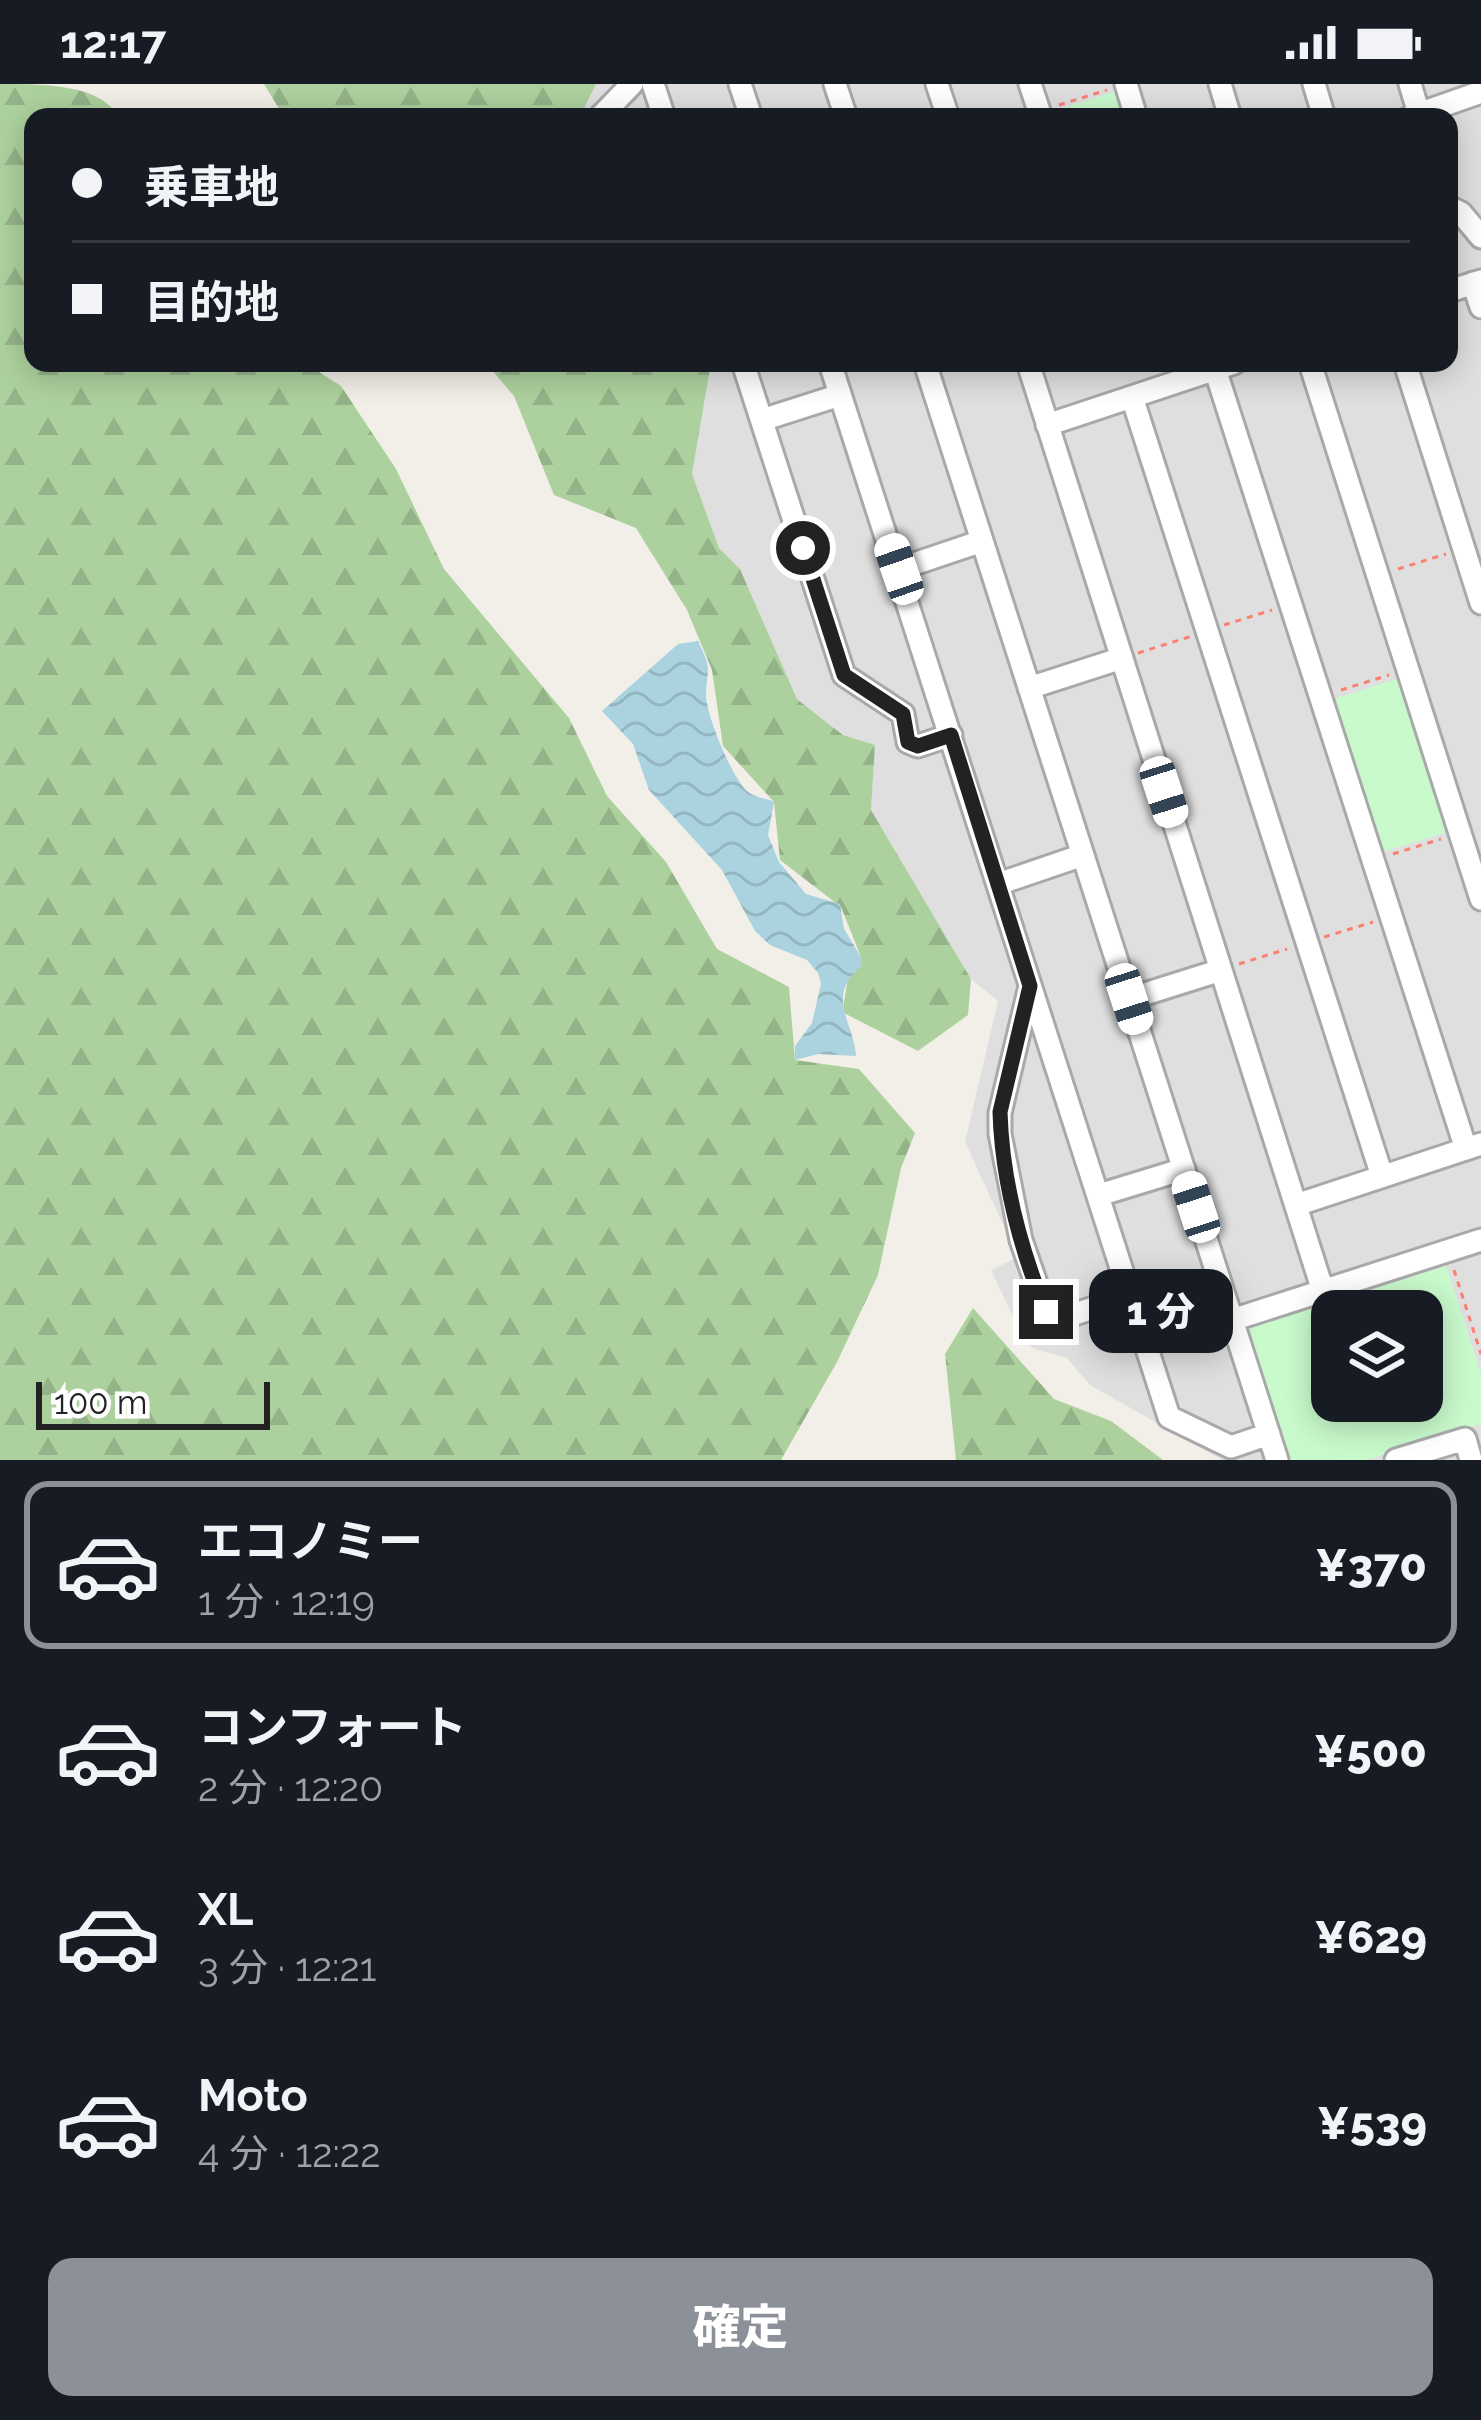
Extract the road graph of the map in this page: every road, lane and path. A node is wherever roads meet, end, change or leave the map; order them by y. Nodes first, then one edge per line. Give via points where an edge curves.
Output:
1 (632, 84) edge
2 (1126, 84) edge
3 (1481, 92) edge
4 (609, 108) edge
5 (1057, 108) edge
6 (1438, 108) edge
7 (1481, 202) edge
8 (1476, 231) edge
9 (1477, 282) edge
10 (1481, 307) edge
11 (746, 372) edge
12 (833, 372) edge
13 (936, 372) edge
14 (1031, 372) edge
15 (1207, 372) edge
16 (1227, 372) edge
17 (1313, 372) edge
18 (1408, 372) edge
19 (840, 395) junction
20 (1132, 397) junction
21 (762, 420) junction
22 (1048, 425) junction
23 (982, 541) junction
24 (1454, 551) dead end
25 (899, 569) junction
26 (1378, 575) junction
27 (1481, 603) edge
28 (1122, 658) junction
29 (1408, 669) junction
30 (1029, 688) junction
31 (1321, 697) junction
32 (951, 735) junction
33 (1460, 832) junction
34 (1083, 855) junction
35 (1373, 860) junction
36 (998, 884) junction
37 (1481, 899) edge
38 (1221, 970) junction
39 (1030, 986) junction
40 (1129, 999) junction
41 (1474, 1146) edge
42 (1184, 1169) junction
43 (1382, 1176) junction
44 (1099, 1195) junction
45 (1296, 1204) junction
46 (1481, 1240) edge
47 (1448, 1251) junction
48 (1323, 1290) edge
49 (1326, 1290) edge
50 (1311, 1295) edge
51 (1131, 1296) junction
52 (1232, 1320) junction
53 (1481, 1354) edge
54 (1268, 1434) junction
55 (1277, 1460) edge
56 (1396, 1460) edge
57 (1471, 1460) edge

1 - 4 street
2 - 5 path
3 - 6 street
7 - 8 street
9 - 10 street
11 - 21 street
12 - 19 street
13 - 23 street
14 - 22 street
15 - 20 street
16 - 31 street
17 - 26 street
18 - 27 street
19 - 21 street
19 - 25 street
20 - 22 street
20 - 43 street
21 - 32 street via 844,675 903,714 908,742
22 - 28 street
23 - 25 street
23 - 30 street
24 - 26 path
25 - 32 street
26 - 29 street
28 - 30 street
28 - 38 street
29 - 31 path
29 - 33 street
30 - 34 street
31 - 35 street
32 - 36 street
33 - 35 path
33 - 37 street
34 - 36 street
34 - 40 street
35 - 41 street
36 - 39 street
38 - 40 street
38 - 45 street
39 - 44 street
39 - 51 street via 1000,1112 1021,1240 1046,1312 1059,1319
40 - 42 street
41 - 43 street
42 - 44 street
42 - 52 street
43 - 45 street
44 - 51 street
45 - 48 street
46 - 47 street
47 - 49 street
47 - 53 path
50 - 52 street
51 - 54 street via 1169,1417 1231,1447
52 - 54 street
54 - 55 street
56 - 57 street via 1465,1439

